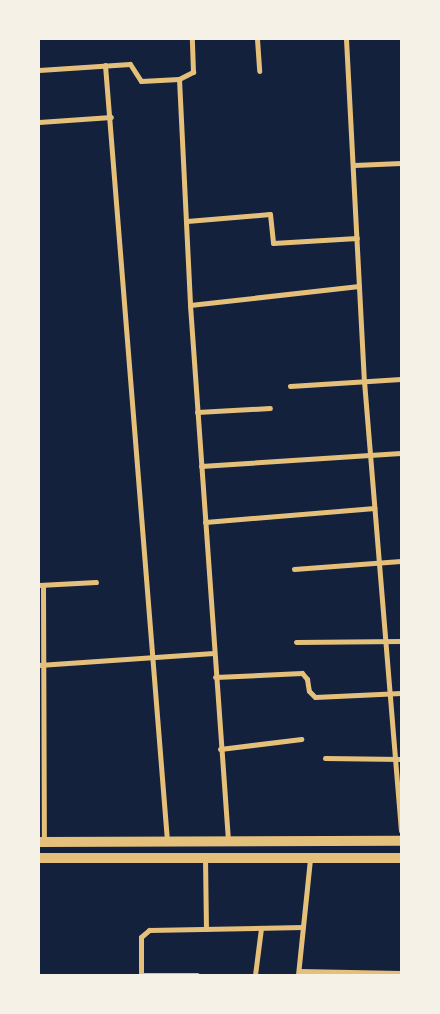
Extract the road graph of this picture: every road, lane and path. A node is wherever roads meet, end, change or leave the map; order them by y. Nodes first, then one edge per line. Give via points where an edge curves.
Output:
1 (192, 39) edge
2 (257, 39) edge
3 (346, 39) edge
4 (106, 64) junction
5 (39, 70) edge
6 (258, 71) dead end
7 (179, 79) junction
8 (111, 117) junction
9 (39, 122) edge
10 (401, 163) edge
11 (354, 165) junction
12 (187, 221) junction
13 (357, 238) junction
14 (359, 286) junction
15 (190, 305) junction
16 (401, 379) edge
17 (364, 381) junction
18 (290, 386) dead end
19 (270, 408) dead end
20 (197, 412) junction
21 (401, 453) edge
22 (370, 455) junction
23 (201, 466) junction
24 (374, 508) junction
25 (205, 522) junction
26 (401, 561) edge
27 (379, 563) junction
28 (294, 569) dead end
29 (96, 582) dead end
30 (41, 585) edge
31 (401, 641) edge
32 (296, 642) dead end
33 (385, 642) junction
34 (214, 653) junction
35 (154, 659) junction
36 (41, 665) edge
37 (215, 677) junction
38 (390, 693) junction
39 (401, 693) edge
40 (301, 739) dead end
41 (220, 749) junction
42 (325, 758) dead end
43 (398, 759) edge
44 (401, 830) edge
45 (167, 841) junction
46 (401, 841) edge
47 (42, 842) edge
48 (228, 842) junction
49 (39, 858) edge
50 (205, 858) junction
51 (310, 858) junction
52 (401, 858) edge
53 (303, 927) junction
54 (260, 928) junction
55 (206, 929) junction
56 (298, 973) edge
57 (401, 974) edge
58 (141, 975) edge
59 (197, 975) edge
60 (255, 975) edge

1 - 7 street via 193,72
2 - 6 street
3 - 11 street
4 - 5 street
4 - 7 street via 134,65 141,81
4 - 8 street
7 - 12 street
8 - 9 street
8 - 35 street
10 - 11 street
11 - 13 street
12 - 13 street via 270,214 273,243
12 - 15 street
13 - 14 street
14 - 15 street
14 - 17 street
15 - 20 street
16 - 17 street
17 - 18 street
17 - 22 street
19 - 20 street
20 - 23 street
21 - 22 street
22 - 23 street
22 - 24 street
23 - 25 street
24 - 25 street
24 - 27 street
25 - 34 street
26 - 27 street
27 - 28 street
27 - 33 street
29 - 30 street
30 - 36 street
31 - 33 street
32 - 33 street
33 - 38 street
34 - 35 street
34 - 37 street
35 - 36 street
35 - 45 street
36 - 47 street
37 - 38 street via 302,673 307,679 309,692 315,697
37 - 41 street
38 - 39 street
38 - 43 street
40 - 41 street
41 - 48 street
42 - 43 street
43 - 44 street
45 - 47 main road
45 - 48 main road
46 - 48 main road
49 - 50 main road
50 - 51 main road
50 - 55 street
51 - 52 main road
51 - 53 street
53 - 54 street
53 - 56 street
54 - 55 street
54 - 60 street
55 - 58 street via 144,932 141,937
56 - 57 street
58 - 59 street

